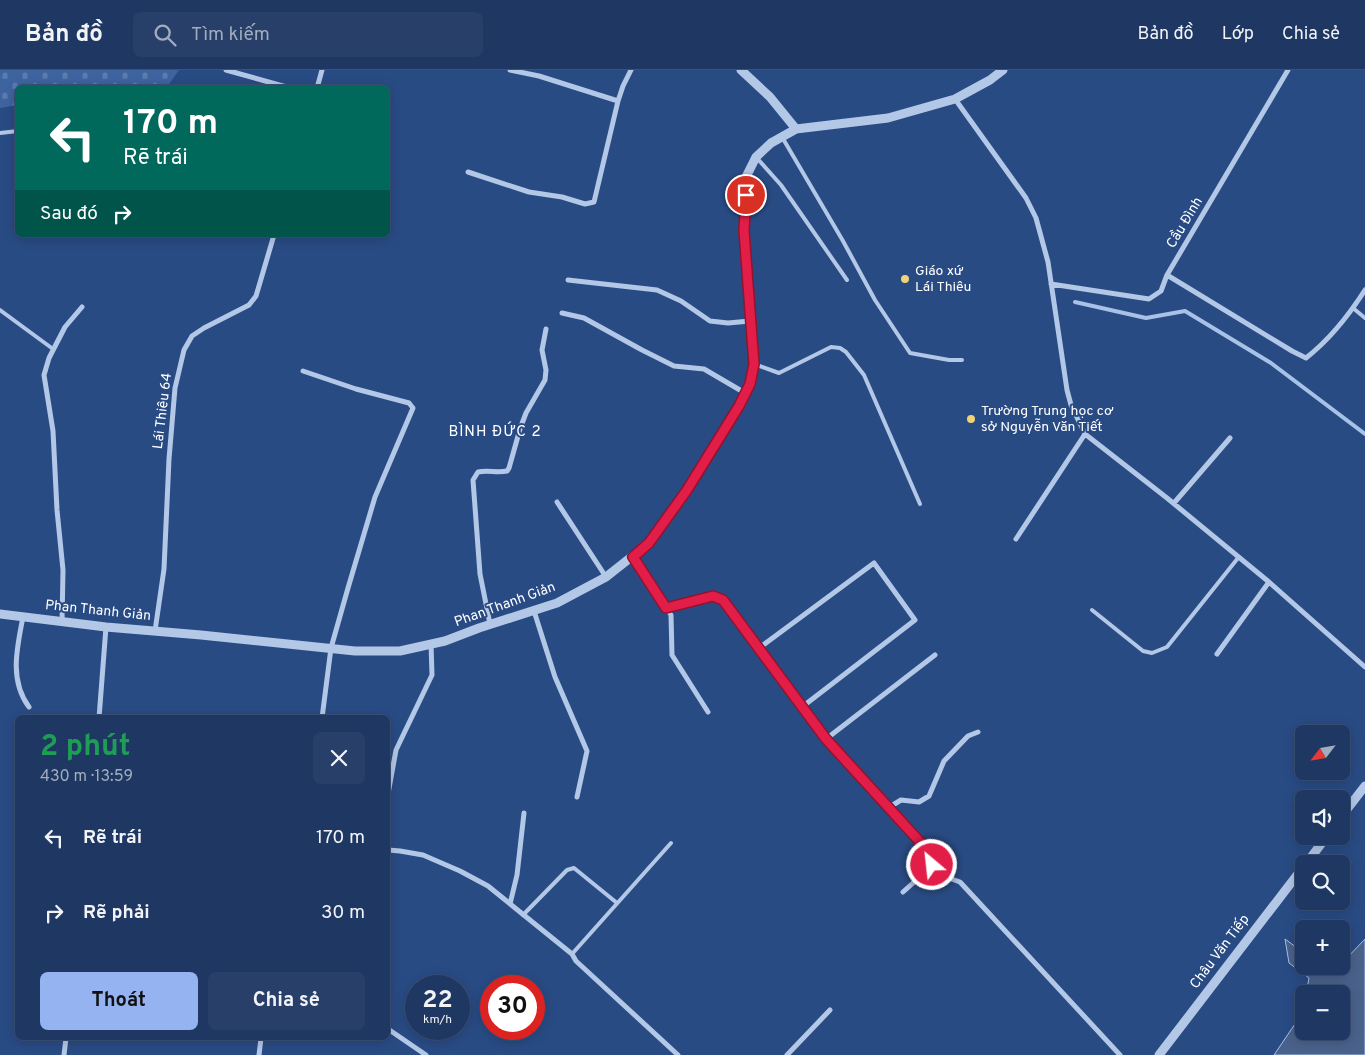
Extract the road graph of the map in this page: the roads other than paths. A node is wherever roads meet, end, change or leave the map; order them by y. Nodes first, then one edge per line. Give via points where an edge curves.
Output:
1 (226, 70) edge
2 (322, 70) edge
3 (510, 70) edge
4 (631, 70) edge
5 (740, 70) edge
6 (1003, 70) edge
7 (1288, 70) edge
8 (279, 85) edge
9 (318, 85) edge
10 (955, 99) junction
11 (618, 101) junction
12 (796, 128) junction
13 (15, 131) edge
14 (0, 133) edge
15 (781, 136) junction
16 (756, 157) junction
17 (468, 172) dead end
18 (273, 237) edge
19 (1167, 275) junction
20 (568, 280) dead end
21 (846, 280) dead end
22 (1051, 284) junction
23 (1365, 290) edge
24 (82, 306) dead end
25 (1354, 308) junction
26 (0, 310) edge
27 (562, 313) dead end
28 (1365, 318) edge
29 (750, 321) junction
30 (546, 329) dead end
31 (54, 349) junction
32 (962, 360) dead end
33 (754, 364) junction
34 (303, 371) dead end
35 (745, 393) junction
36 (1085, 434) junction
37 (1230, 438) dead end
38 (557, 502) dead end
39 (920, 504) dead end
40 (1174, 504) junction
41 (1016, 539) dead end
42 (633, 557) junction
43 (1238, 558) junction
44 (606, 577) junction
45 (1269, 582) junction
46 (666, 608) junction
47 (1092, 610) dead end
48 (534, 611) junction
49 (0, 614) edge
50 (23, 617) junction
51 (62, 622) junction
52 (490, 624) junction
53 (106, 627) junction
54 (155, 631) junction
55 (431, 644) junction
56 (331, 648) junction
57 (759, 648) junction
58 (1217, 654) dead end
59 (935, 655) dead end
60 (1365, 667) edge
61 (29, 707) dead end
62 (802, 707) junction
63 (708, 712) dead end
64 (99, 715) edge
65 (322, 715) edge
66 (978, 732) dead end
67 (826, 739) junction
68 (390, 783) edge
69 (1365, 786) edge
70 (577, 798) dead end
71 (1350, 805) edge
72 (888, 808) junction
73 (524, 813) dead end
74 (671, 842) dead end
75 (1320, 845) edge
76 (390, 850) edge
77 (1313, 855) edge
78 (932, 865) junction
79 (1295, 878) edge
80 (903, 892) dead end
81 (616, 903) junction
82 (510, 904) junction
83 (523, 915) junction
84 (572, 954) junction
85 (830, 1010) dead end
86 (390, 1030) edge
87 (66, 1040) edge
88 (261, 1040) edge
89 (64, 1055) edge
90 (259, 1055) edge
91 (426, 1055) edge
92 (678, 1055) edge
93 (787, 1055) edge
94 (1120, 1055) edge
95 (1159, 1055) edge

1 - 8 street
2 - 9 street
3 - 11 street
4 - 11 street
5 - 12 street via 770,97
6 - 10 street, Phan Thanh Giản
7 - 19 street, Cầu Đình
10 - 12 street, Phan Thanh Giản via 888,118
10 - 22 street via 1026,198 1036,218
11 - 17 street via 594,202 585,204 529,192
12 - 15 street, Phan Thanh Giản
13 - 14 lane
15 - 16 street, Phan Thanh Giản
15 - 32 lane via 875,300 910,353
16 - 21 lane via 781,185
16 - 29 street, Phan Thanh Giản via 746,177 744,231
18 - 54 street, Lái Thiêu 64 via 256,296 249,305 192,336 184,350 175,388 164,570
19 - 22 street, Cầu Đình via 1161,291 1149,299
19 - 25 street via 1306,358
20 - 29 street via 657,290 681,301 710,321
22 - 36 street via 1067,390
23 - 25 street
24 - 31 street
25 - 28 lane
26 - 31 lane
27 - 35 street via 584,318 674,366 704,369
29 - 33 street, Phan Thanh Giản
30 - 52 street via 542,350 545,380 526,413 509,468 503,472 478,472 473,480 480,574
31 - 51 street via 44,374 53,431 63,570
33 - 35 street, Phan Thanh Giản
33 - 39 lane via 779,373 831,347 846,352 864,375
34 - 56 street via 409,403 413,408 376,497
35 - 42 street, Phan Thanh Giản via 687,490 649,543
36 - 40 street
36 - 41 street
37 - 40 street
38 - 44 street
40 - 43 street
42 - 44 street, Phan Thanh Giản
42 - 46 street
43 - 45 street
43 - 47 lane via 1167,646 1152,653 1143,651
44 - 48 street, Phan Thanh Giản via 557,603
45 - 58 street
45 - 60 street
46 - 57 street via 713,596 723,600
46 - 63 street via 671,615 672,655
48 - 52 street, Phan Thanh Giản
48 - 70 street via 555,677 587,751
49 - 50 street, Phan Thanh Giản
50 - 51 street, Phan Thanh Giản
50 - 61 street via 16,672 20,692
51 - 53 street, Phan Thanh Giản
52 - 55 street, Phan Thanh Giản
53 - 54 street, Phan Thanh Giản
53 - 64 street
54 - 56 street, Phan Thanh Giản
55 - 56 street, Phan Thanh Giản via 400,651
55 - 68 street via 432,675 396,750
56 - 65 street
57 - 62 street
57 - 62 street via 874,563 915,620
59 - 67 street
62 - 67 street
66 - 72 street via 968,736 944,761 929,796 919,802 901,800
67 - 72 street
69 - 71 street
72 - 78 street via 931,854
73 - 82 street via 517,875
74 - 81 lane
75 - 77 street, Châu Văn Tiếp
76 - 82 street via 423,855 460,871 488,886
78 - 80 street
78 - 94 street via 943,876 960,882
79 - 95 street, Châu Văn Tiếp
81 - 83 lane via 574,868 567,870
81 - 84 lane
82 - 83 street
83 - 84 street
84 - 92 street
85 - 93 street
86 - 91 street
87 - 89 street
88 - 90 street

